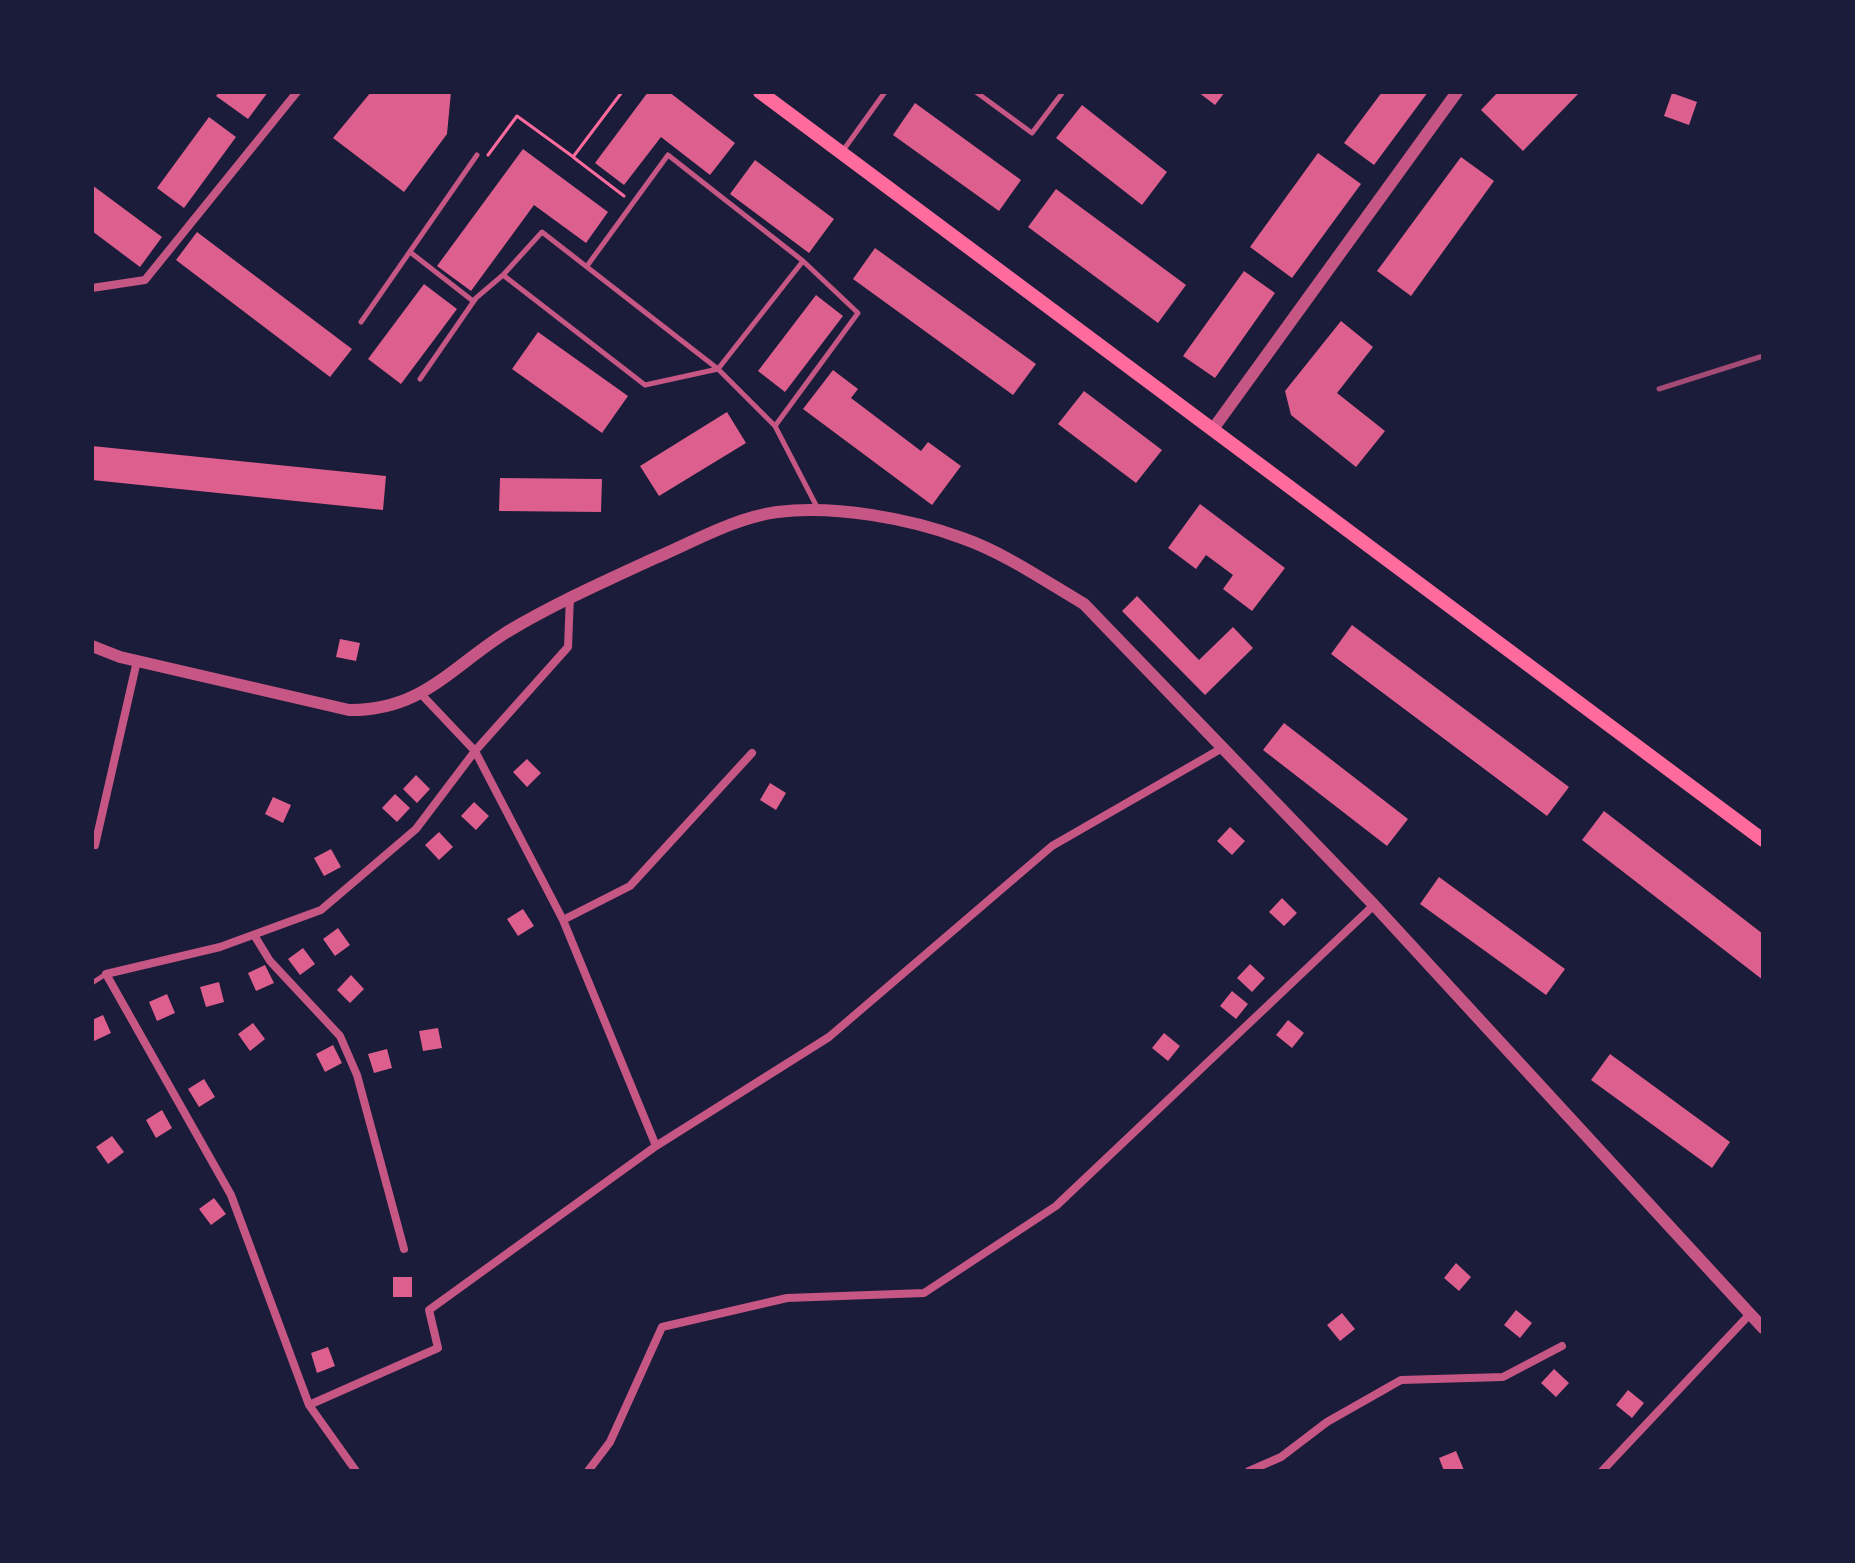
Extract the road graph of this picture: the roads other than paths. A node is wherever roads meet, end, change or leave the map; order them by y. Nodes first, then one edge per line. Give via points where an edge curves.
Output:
1 (297, 92) edge
2 (760, 92) edge
3 (885, 92) edge
4 (976, 92) edge
5 (1063, 92) edge
6 (1457, 92) edge
7 (841, 153) junction
8 (477, 155) road end
9 (410, 252) junction
10 (803, 261) junction
11 (587, 266) junction
12 (503, 275) junction
13 (92, 288) edge
14 (473, 301) junction
15 (361, 322) dead end
16 (718, 369) junction
17 (420, 379) dead end
18 (775, 426) junction
19 (1213, 429) junction
20 (819, 510) junction
21 (570, 596) junction
22 (92, 646) edge
23 (137, 661) junction
24 (421, 694) junction
25 (1224, 747) junction
26 (475, 751) junction
27 (752, 753) dead end
28 (1763, 840) edge
29 (95, 845) dead end
30 (1374, 905) junction
31 (563, 920) junction
32 (254, 935) junction
33 (106, 974) junction
34 (92, 983) edge
35 (656, 1146) junction
36 (404, 1249) dead end
37 (1750, 1314) junction
38 (1763, 1328) edge
39 (1562, 1346) dead end
40 (309, 1405) junction
41 (356, 1471) edge
42 (588, 1471) edge
43 (1249, 1471) edge
44 (1602, 1471) edge

1 - 13 street via 145,280
2 - 7 main road
3 - 7 lane
4 - 5 lane via 1032,133
6 - 19 street
7 - 19 main road
8 - 9 lane
9 - 14 lane
9 - 15 lane
10 - 11 lane via 668,155
10 - 16 lane
10 - 18 lane via 858,313
11 - 12 lane via 542,232
11 - 16 lane
12 - 14 lane
12 - 16 lane via 645,385
14 - 17 lane
16 - 18 lane
18 - 20 lane
19 - 28 main road
20 - 21 street via 776,512 733,524
20 - 25 street via 962,538 1026,569 1084,604
21 - 24 street via 506,633
21 - 26 street via 568,647
22 - 23 street
23 - 24 street via 349,710 399,705
23 - 29 street
24 - 26 street
25 - 30 street
25 - 35 street via 1052,846 829,1037
26 - 31 street
26 - 32 street via 416,829 321,910
27 - 31 street via 630,886
30 - 37 street
30 - 42 street via 1056,1206 924,1293 787,1298 662,1327 610,1442
31 - 35 street
32 - 33 street
32 - 36 street via 270,961 340,1036 357,1075
33 - 34 lane
33 - 40 street via 231,1195
35 - 40 street via 429,1310 438,1348
37 - 38 street
37 - 44 street
39 - 43 street via 1503,1377 1401,1380 1327,1422 1281,1457
40 - 41 street

